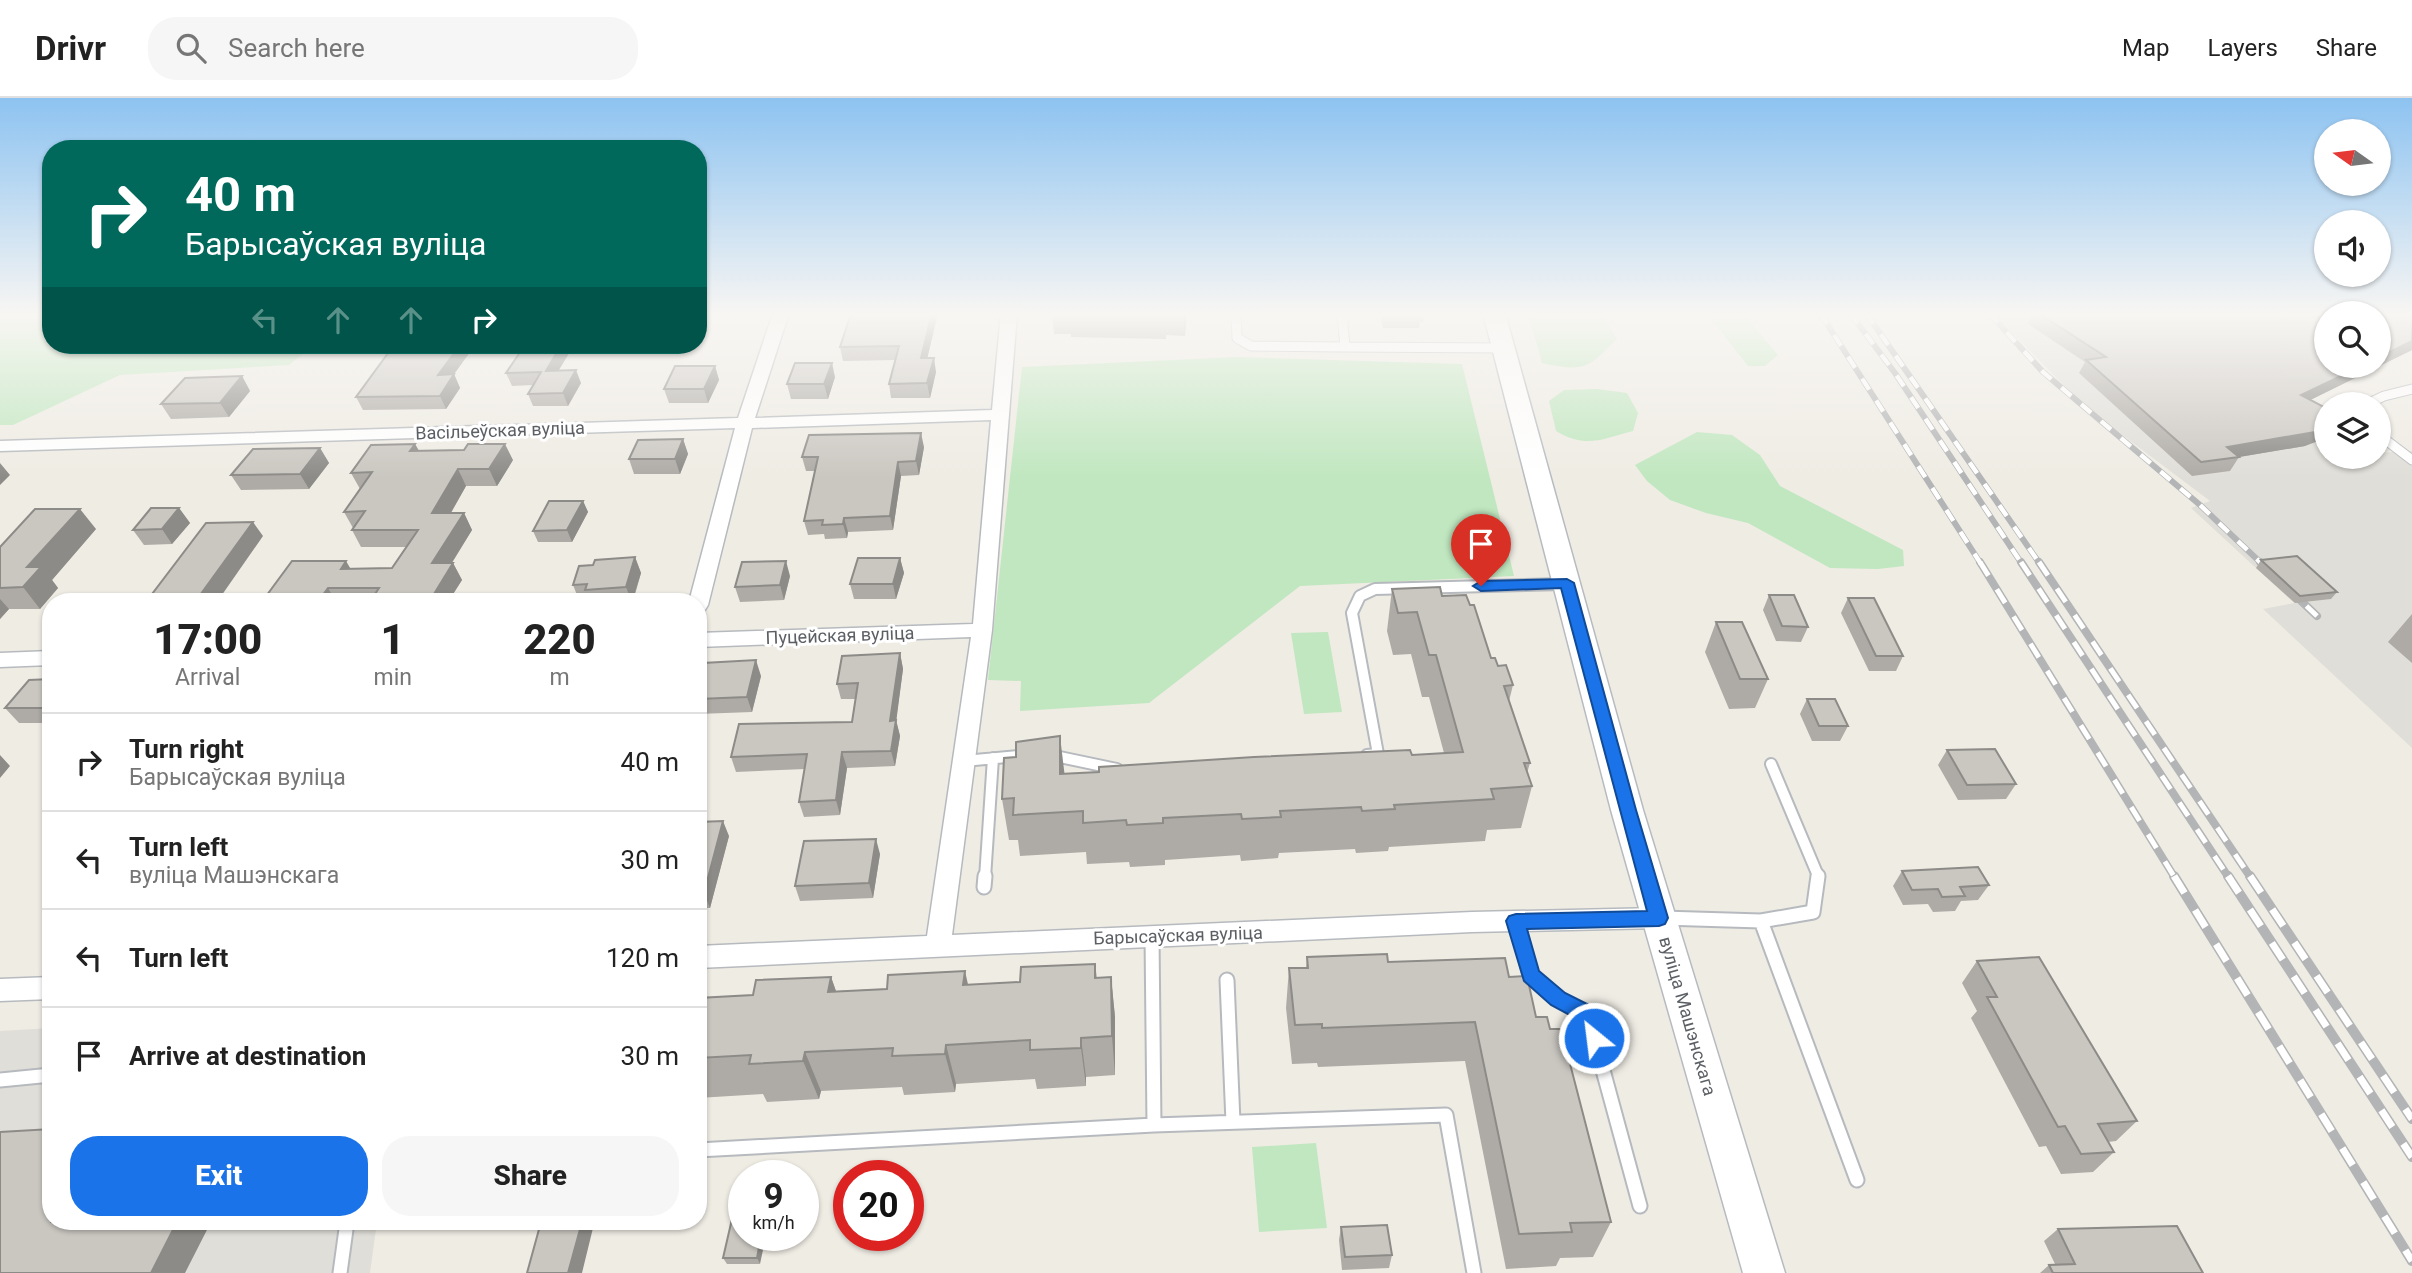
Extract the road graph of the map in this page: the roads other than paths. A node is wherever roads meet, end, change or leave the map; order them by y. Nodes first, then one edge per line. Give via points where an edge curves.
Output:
1 (763, 368) edge
2 (1004, 368) edge
3 (1509, 368) edge
4 (2412, 389) edge
5 (2391, 394) edge
6 (1000, 415) junction
7 (745, 422) junction
8 (2391, 443) edge
9 (0, 446) edge
10 (2412, 460) edge
11 (1567, 583) junction
12 (701, 593) edge
13 (982, 630) junction
14 (707, 640) edge
15 (42, 658) edge
16 (0, 660) edge
17 (1352, 756) edge
18 (992, 758) junction
19 (963, 761) junction
20 (1771, 764) dead end
21 (1128, 771) edge
22 (984, 887) dead end
23 (1659, 918) junction
24 (1516, 921) junction
25 (1760, 921) junction
26 (1152, 936) junction
27 (938, 944) junction
28 (707, 957) edge
29 (1227, 981) dead end
30 (42, 988) edge
31 (0, 990) edge
32 (42, 1077) edge
33 (0, 1080) edge
34 (1233, 1122) junction
35 (1154, 1125) junction
36 (707, 1150) edge
37 (1857, 1180) dead end
38 (1640, 1206) dead end
39 (346, 1230) edge
40 (341, 1273) edge
41 (1474, 1273) edge
42 (1764, 1273) edge

1 - 7 street
2 - 6 street
3 - 11 main road, вуліца Машэнскага
4 - 5 lane
6 - 7 street, Васільеўская вуліца
6 - 13 street
7 - 9 street, Васільеўская вуліца
7 - 12 street
8 - 10 lane
11 - 17 lane via 1375,589 1360,596 1352,613 1378,754
11 - 23 main road, вуліца Машэнскага
13 - 14 street, Пуцейская вуліца
13 - 19 street
15 - 16 street
18 - 19 lane
18 - 21 lane via 1042,753
18 - 22 lane
19 - 27 street
20 - 25 lane via 1820,880 1813,912
23 - 24 street, Барысаўская вуліца
23 - 25 lane
23 - 42 main road, вуліца Машэнскага
24 - 26 street, Барысаўская вуліца
24 - 38 lane via 1530,975 1558,999 1588,1014
25 - 37 lane
26 - 27 street, Барысаўская вуліца
26 - 35 lane
27 - 28 street, Барысаўская вуліца
29 - 34 lane
30 - 31 street
32 - 33 lane
34 - 35 lane
34 - 41 lane via 1446,1115
35 - 36 lane
39 - 40 lane

